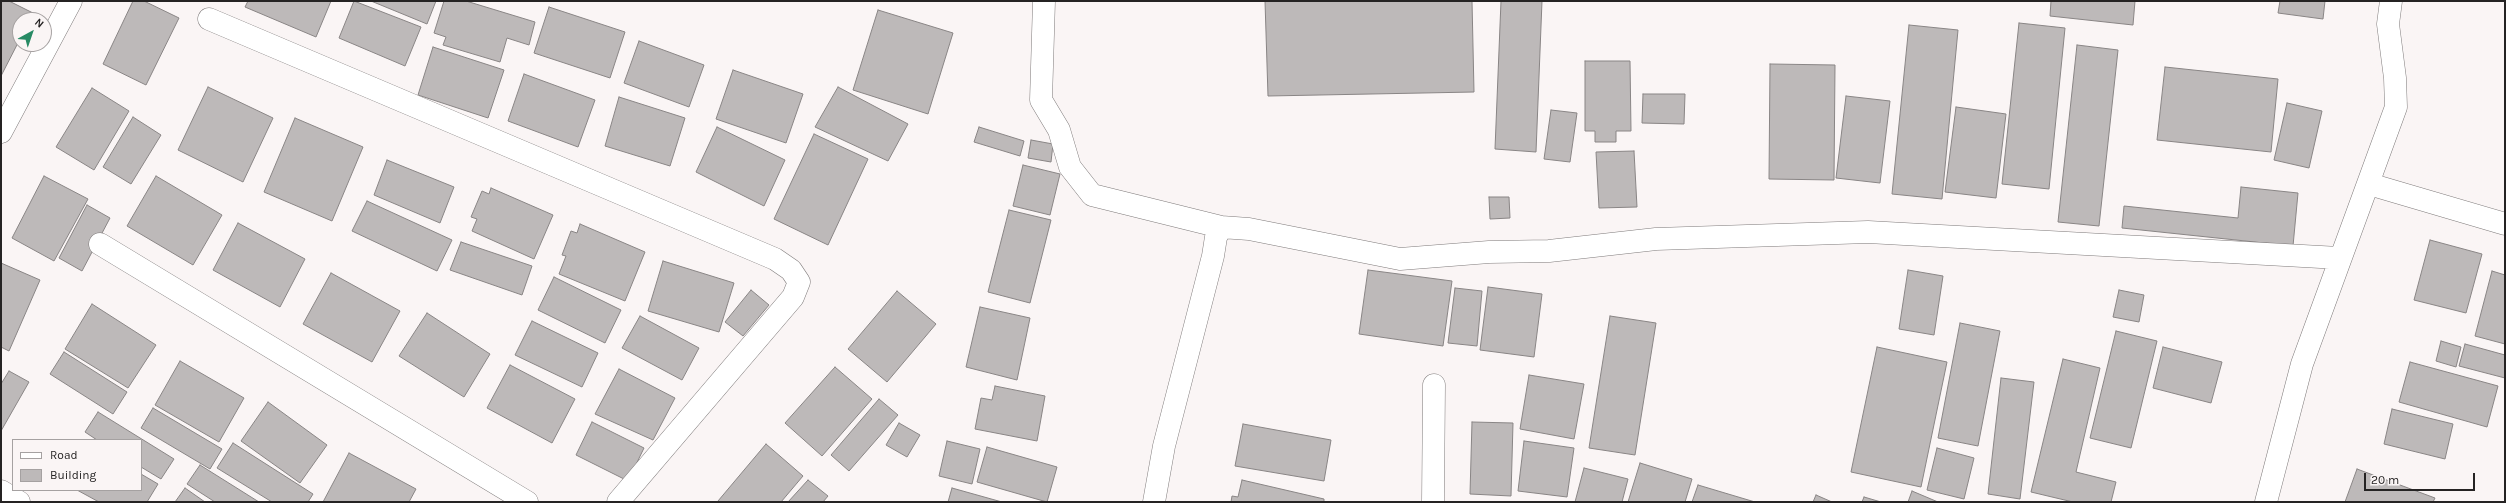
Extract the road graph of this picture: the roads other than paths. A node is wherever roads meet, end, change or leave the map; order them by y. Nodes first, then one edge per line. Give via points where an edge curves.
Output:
1 (71, 1) edge
2 (1044, 1) edge
3 (2391, 1) edge
4 (209, 20) dead end
5 (1, 132) edge
6 (2369, 184) junction
7 (2505, 224) edge
8 (1221, 227) junction
9 (100, 244) dead end
10 (2339, 258) junction
11 (1434, 385) dead end
12 (1, 491) edge
13 (19, 502) edge
14 (527, 502) edge
15 (618, 502) edge
16 (1154, 502) edge
17 (1433, 502) edge
18 (2266, 502) edge

1 - 5 street
2 - 8 street via 1041,100 1059,130 1070,166 1092,195
3 - 6 street via 2388,24 2396,107
4 - 15 street via 775,259 791,270 799,282 793,297
6 - 7 street
6 - 10 street
8 - 10 street via 1249,229 1400,259 1489,252 1549,251 1656,239 1868,232
8 - 16 street via 1216,238 1164,446
9 - 14 street
10 - 18 street via 2302,364
11 - 17 street
12 - 13 street

